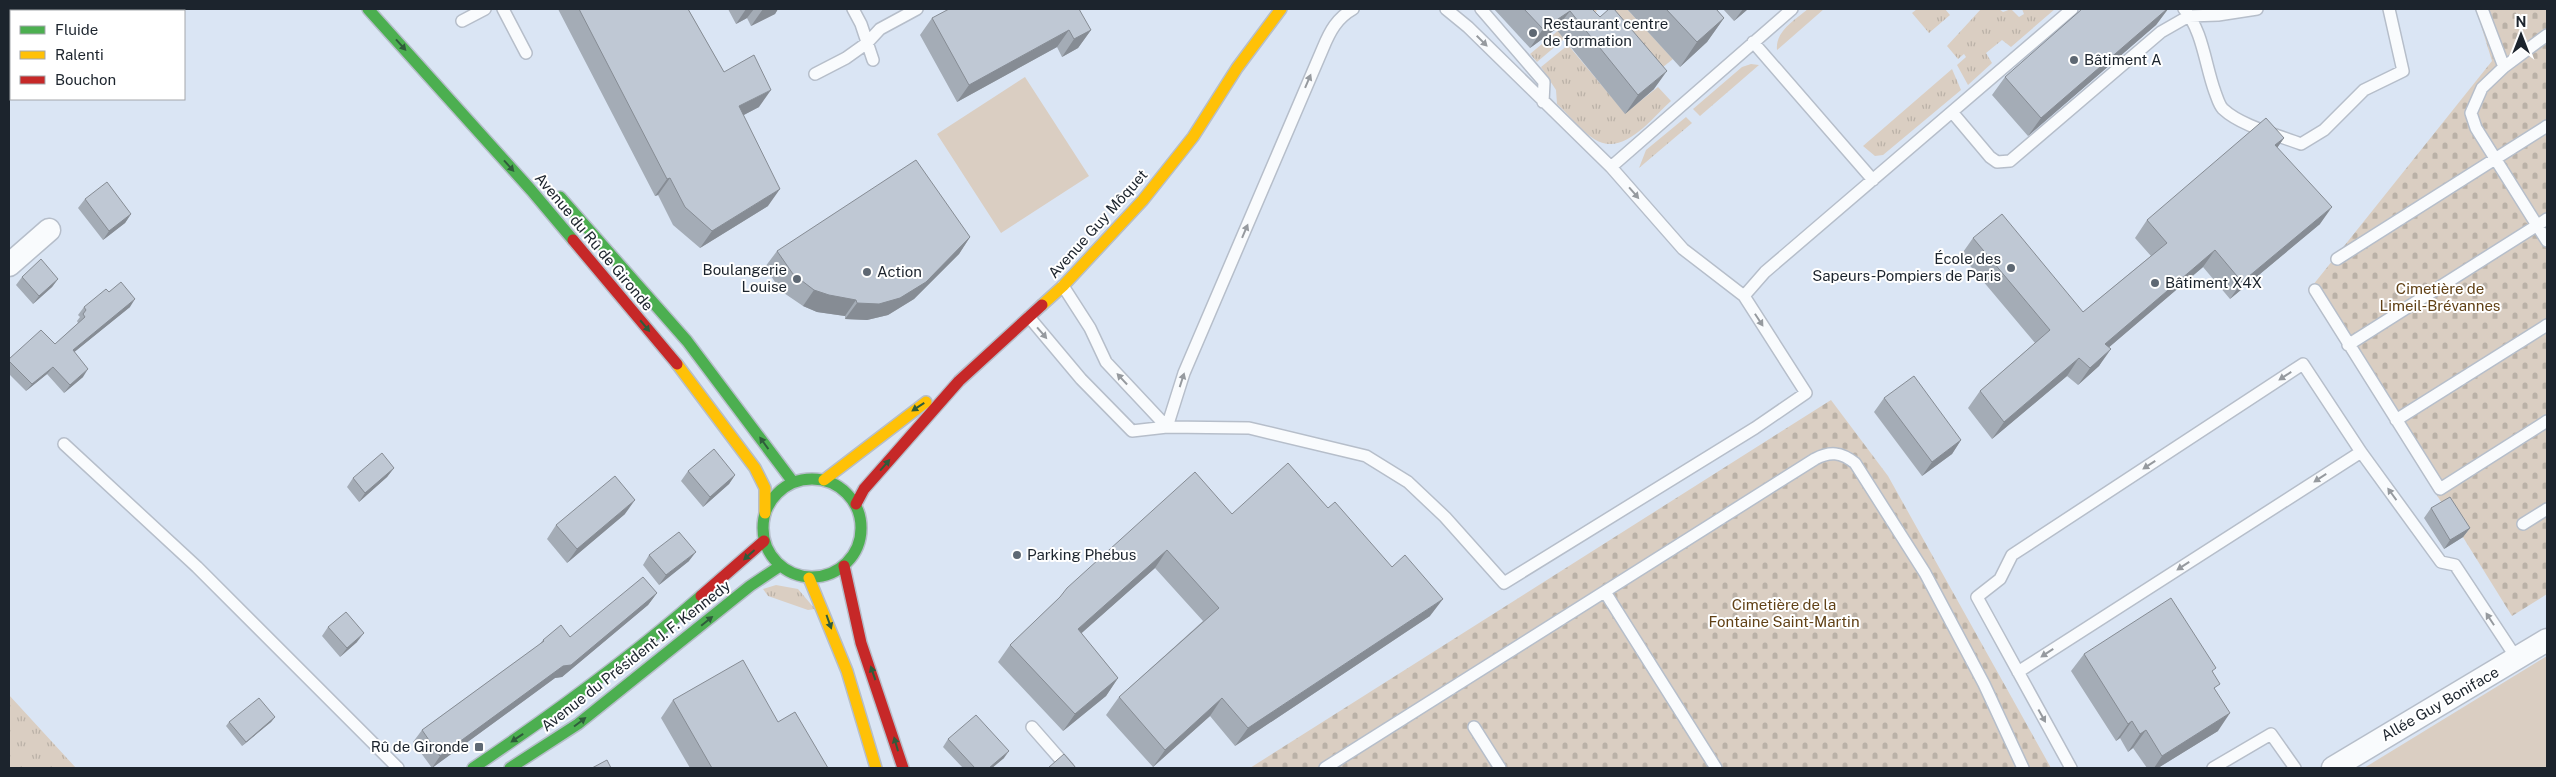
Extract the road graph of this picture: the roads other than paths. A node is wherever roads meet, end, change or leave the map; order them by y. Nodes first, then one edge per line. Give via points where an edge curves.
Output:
1 (368, 9) edge
2 (485, 9) edge
3 (503, 9) edge
4 (853, 9) edge
5 (917, 9) edge
6 (1281, 9) edge
7 (1353, 9) edge
8 (1446, 9) edge
9 (1480, 9) edge
10 (1792, 9) edge
11 (2072, 9) edge
12 (2257, 9) edge
13 (2389, 9) edge
14 (2482, 9) edge
15 (2186, 12) edge
16 (2220, 12) edge
17 (1261, 17) dead end
18 (462, 21) dead end
19 (2547, 35) edge
20 (1754, 42) junction
21 (867, 43) junction
22 (526, 53) dead end
23 (873, 60) dead end
24 (2504, 67) junction
25 (1237, 68) junction
26 (815, 74) dead end
27 (1543, 102) junction
28 (1952, 112) junction
29 (2547, 126) edge
30 (2496, 158) junction
31 (1611, 167) junction
32 (1873, 180) junction
33 (553, 189) dead end
34 (2542, 222) edge
35 (49, 230) dead end
36 (2547, 241) edge
37 (2337, 259) dead end
38 (9, 265) edge
39 (1062, 286) junction
40 (2315, 290) dead end
41 (1744, 296) junction
42 (1029, 317) junction
43 (2547, 325) edge
44 (2348, 345) junction
45 (959, 381) junction
46 (2396, 420) junction
47 (2547, 421) edge
48 (1167, 427) junction
49 (64, 444) dead end
50 (2361, 452) junction
51 (824, 480) junction
52 (793, 482) junction
53 (856, 504) junction
54 (2547, 509) edge
55 (765, 513) junction
56 (2523, 524) dead end
57 (764, 541) junction
58 (780, 566) junction
59 (844, 566) junction
60 (809, 578) junction
61 (1605, 592) junction
62 (2547, 640) edge
63 (2517, 659) junction
64 (2018, 672) junction
65 (1032, 727) dead end
66 (1474, 727) dead end
67 (398, 768) edge
68 (473, 768) edge
69 (510, 768) edge
70 (876, 768) edge
71 (903, 768) edge
72 (1068, 768) edge
73 (1325, 768) edge
74 (1500, 768) edge
75 (1716, 768) edge
76 (2024, 768) edge
77 (2070, 768) edge
78 (2213, 768) edge
79 (2294, 768) edge
80 (2333, 768) edge

1 -> 55 main road, Avenue du Rû de Gironde via 531,190 671,357 755,468 765,488
2 - 18 lane
3 - 22 lane
4 - 21 lane
5 - 21 lane via 880,29
6 - 25 main road, Avenue Guy Môquet
48 -> 7 lane via 1184,373 1322,48 1340,17
8 -> 27 lane
9 - 27 lane via 1544,82
10 - 20 lane
11 - 28 lane
12 - 16 lane
13 - 15 lane via 2403,71 2364,90 2324,130 2301,144 2236,119 2222,108
14 - 24 lane
15 - 16 lane
15 - 28 lane via 2010,161 1997,162 1990,157
17 - 25 main road, Avenue Guy Môquet
19 - 24 lane
20 - 31 lane
20 - 32 lane
21 - 23 lane
21 - 26 lane
24 - 30 lane via 2482,88 2471,113 2476,128
25 - 39 main road, Avenue Guy Môquet via 1193,137 1143,200
27 - 31 lane
28 - 32 lane
29 - 30 lane
30 - 34 lane
30 - 37 lane
31 -> 41 lane via 1683,249
32 - 41 lane via 1765,272
52 -> 33 main road, Avenue du Rû de Gironde via 687,341
34 - 36 lane
34 - 44 lane
35 - 38 street
39 - 42 main road, Avenue Guy Môquet
48 -> 39 lane via 1106,362 1090,328
40 - 44 lane
41 -> 48 lane via 1806,394 1504,583 1446,517 1408,482 1366,456 1249,428
42 - 45 main road, Avenue Guy Môquet
42 -> 48 lane via 1081,379 1132,431
43 - 46 lane
44 - 46 lane
45 -> 51 main road, Avenue Guy Môquet via 904,417
53 -> 45 main road, Avenue Guy Môquet via 864,489
46 - 47 lane via 2440,489
49 - 67 lane via 197,568
63 -> 50 lane via 2455,565 2441,562
50 -> 64 lane
50 -> 64 lane via 2303,364 2012,555 2000,579 1977,596
51 - 52 main road
51 - 53 main road via 836,485
52 - 55 main road via 771,501
53 - 59 main road via 861,517 861,537 853,556
54 - 56 lane
55 - 57 main road
57 - 58 main road
57 -> 68 main road, Avenue du Président J. F. Kennedy via 652,640 565,706
58 - 60 main road
69 -> 58 main road, Avenue du Président J. F. Kennedy via 578,724 750,586
59 - 60 main road via 834,573
71 -> 59 main road via 850,605
60 -> 70 main road via 854,688
61 - 73 lane
61 - 75 lane
61 - 76 lane via 1814,459 1824,454 1840,454 1855,463 1925,573
62 - 63 street, Allée Guy Boniface
63 - 80 street, Allée Guy Boniface
64 -> 77 lane
65 - 72 lane
66 - 74 lane
78 - 79 lane via 2271,734

